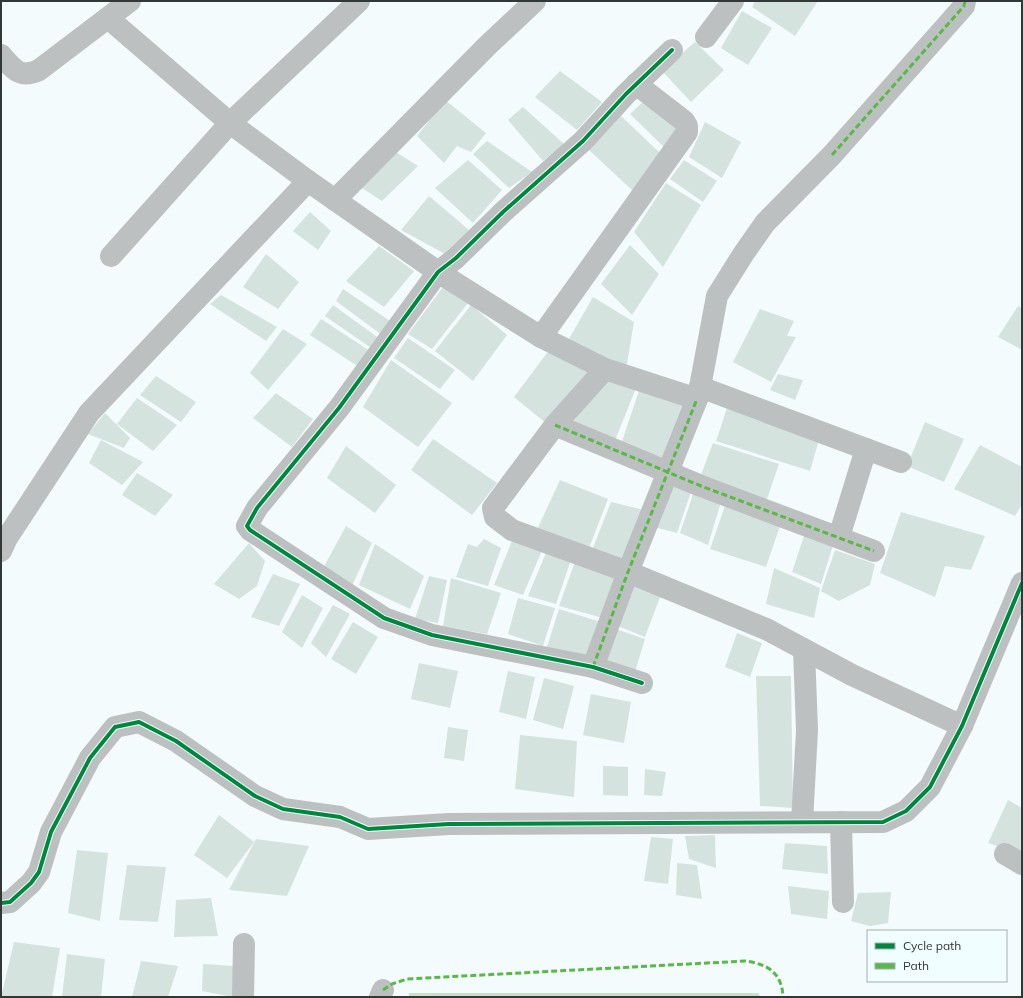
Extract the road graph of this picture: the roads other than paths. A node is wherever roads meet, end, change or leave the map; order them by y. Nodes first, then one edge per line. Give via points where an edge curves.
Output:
1 (130, 1) edge
2 (359, 1) edge
3 (535, 1) edge
4 (733, 1) edge
5 (966, 1) edge
6 (108, 18) junction
7 (706, 37) dead end
8 (672, 50) dead end
9 (1, 55) edge
10 (636, 84) junction
11 (230, 124) junction
12 (308, 181) junction
13 (336, 200) junction
14 (111, 256) dead end
15 (438, 272) junction
16 (540, 337) junction
17 (605, 369) junction
18 (698, 393) junction
19 (555, 426) junction
20 (866, 449) junction
21 (901, 462) dead end
22 (668, 473) junction
23 (839, 537) junction
24 (1, 551) edge
25 (874, 551) dead end
26 (628, 572) junction
27 (1022, 583) edge
28 (804, 650) junction
29 (593, 667) junction
30 (642, 683) dead end
31 (962, 726) junction
32 (802, 822) junction
33 (841, 822) junction
34 (843, 902) dead end
35 (1, 903) edge
36 (244, 944) dead end
37 (243, 997) edge

1 - 6 street
2 - 11 street
3 - 13 street via 487,46
4 - 7 street
5 - 18 street via 832,155 765,223 744,253 717,296
6 - 9 street via 32,73 17,71
6 - 11 street
8 - 10 street
10 - 15 street via 583,141
10 - 16 street via 684,121 687,132
11 - 12 street
11 - 14 street
12 - 13 street
12 - 24 street via 89,413
13 - 15 street
15 - 16 street
15 - 29 street via 339,408 257,508 247,526 384,618 432,635
16 - 17 street
17 - 18 street
17 - 19 street
18 - 20 street
18 - 22 street
19 - 22 street
19 - 26 street via 494,508 495,517 512,530
20 - 21 street
20 - 23 street
22 - 23 street
22 - 26 street
23 - 25 street
26 - 28 street via 766,629
26 - 29 street
27 - 31 street
28 - 31 street
28 - 32 street via 807,730
29 - 30 street
31 - 33 street via 930,787 906,811 883,822
32 - 33 street
32 - 35 street via 449,824 368,829 340,817 283,809 255,796 176,741 139,722 115,727 90,758 51,832 38,872 31,883 10,902
33 - 34 street
36 - 37 street

